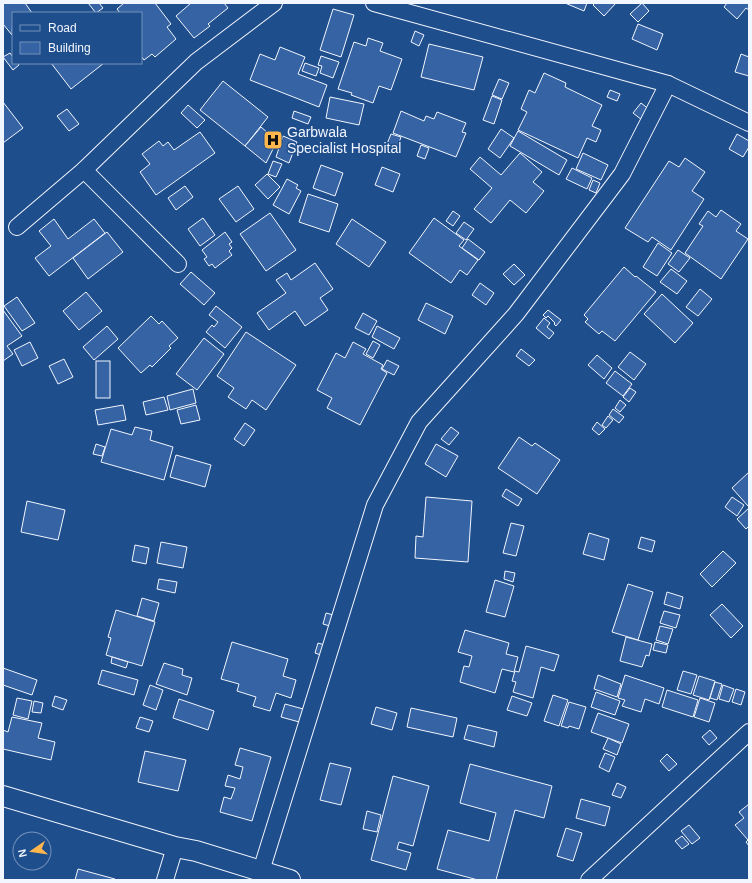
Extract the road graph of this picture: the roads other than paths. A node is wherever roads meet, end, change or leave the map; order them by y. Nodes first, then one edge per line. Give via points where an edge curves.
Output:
1 (274, 3) edge
2 (374, 3) edge
3 (668, 84) junction
4 (749, 123) edge
5 (84, 170) junction
6 (17, 227) dead end
7 (178, 264) dead end
8 (749, 732) edge
9 (3, 796) edge
10 (175, 846) junction
11 (261, 871) junction
12 (165, 880) edge
13 (290, 880) edge
14 (588, 880) edge

1 - 5 street via 196,62
2 - 3 street
3 - 4 street
3 - 11 street via 622,174 516,314 419,422 375,505
5 - 6 street
5 - 7 street
8 - 14 street
9 - 10 street
10 - 11 street
10 - 12 street
11 - 13 street

